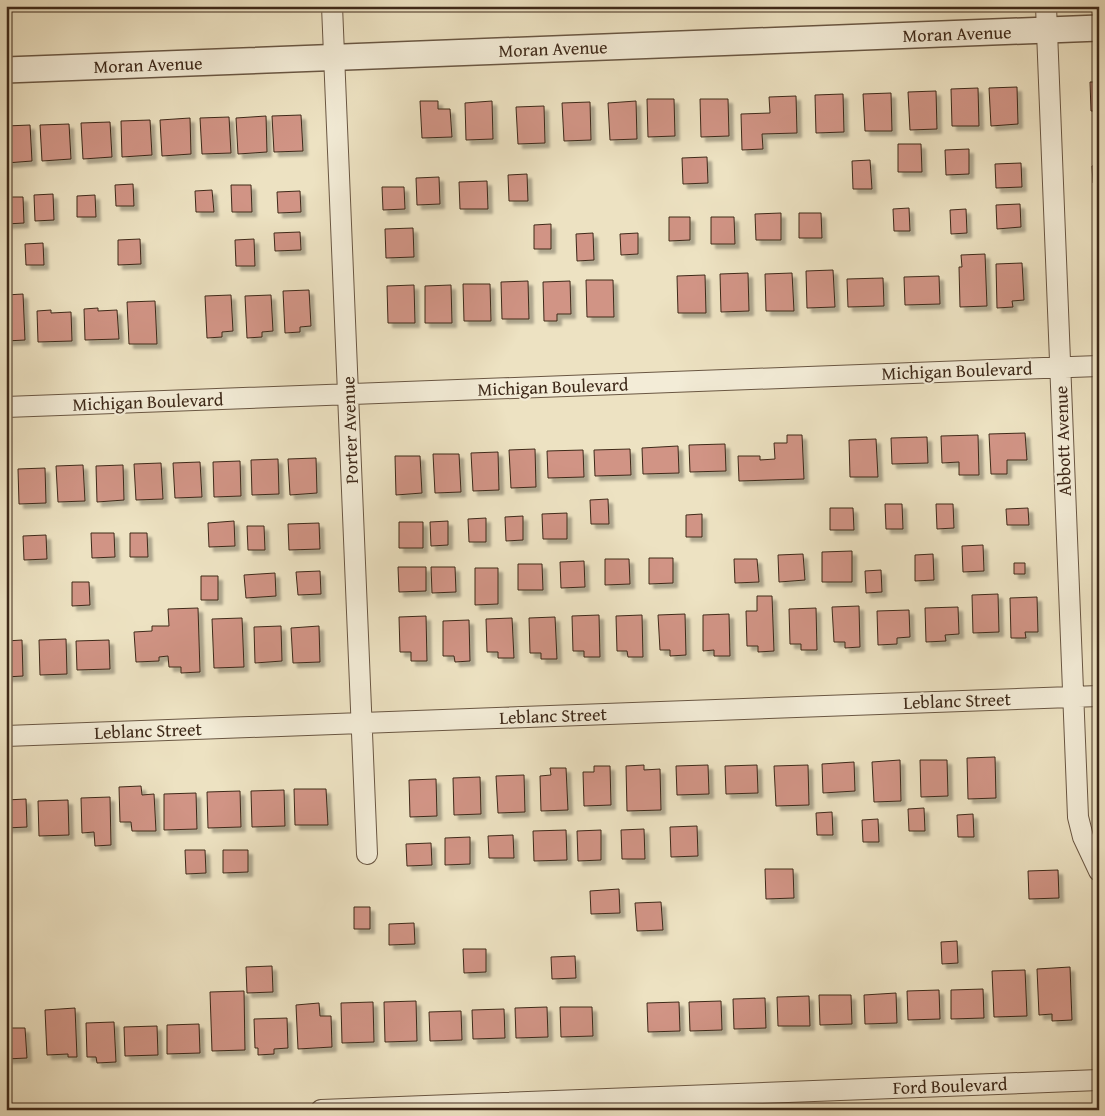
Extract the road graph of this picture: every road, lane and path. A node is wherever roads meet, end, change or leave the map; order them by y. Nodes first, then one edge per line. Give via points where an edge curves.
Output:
1 (332, 6) edge
2 (1047, 18) edge
3 (1099, 28) edge
4 (334, 58) junction
5 (6, 70) edge
6 (1099, 366) edge
7 (1060, 368) junction
8 (349, 395) junction
9 (6, 407) edge
10 (1099, 696) edge
11 (1072, 697) junction
12 (362, 723) junction
13 (6, 736) edge
14 (367, 854) dead end
15 (1099, 871) edge
16 (1099, 1080) edge
17 (321, 1110) edge

1 - 4 street, Porter Avenue
2 - 3 street, Moran Avenue
2 - 4 street, Moran Avenue
2 - 7 street, Abbott Avenue
4 - 5 street, Moran Avenue
4 - 8 street, Porter Avenue
6 - 7 street, Michigan Boulevard
7 - 8 street, Michigan Boulevard
7 - 11 street, Abbott Avenue
8 - 9 street, Michigan Boulevard
8 - 12 street, Porter Avenue
10 - 11 street, Leblanc Street
11 - 12 street, Leblanc Street
11 - 15 street, Abbott Avenue via 1078,818
12 - 13 street, Leblanc Street
12 - 14 street, Porter Avenue
16 - 17 street, Ford Boulevard

